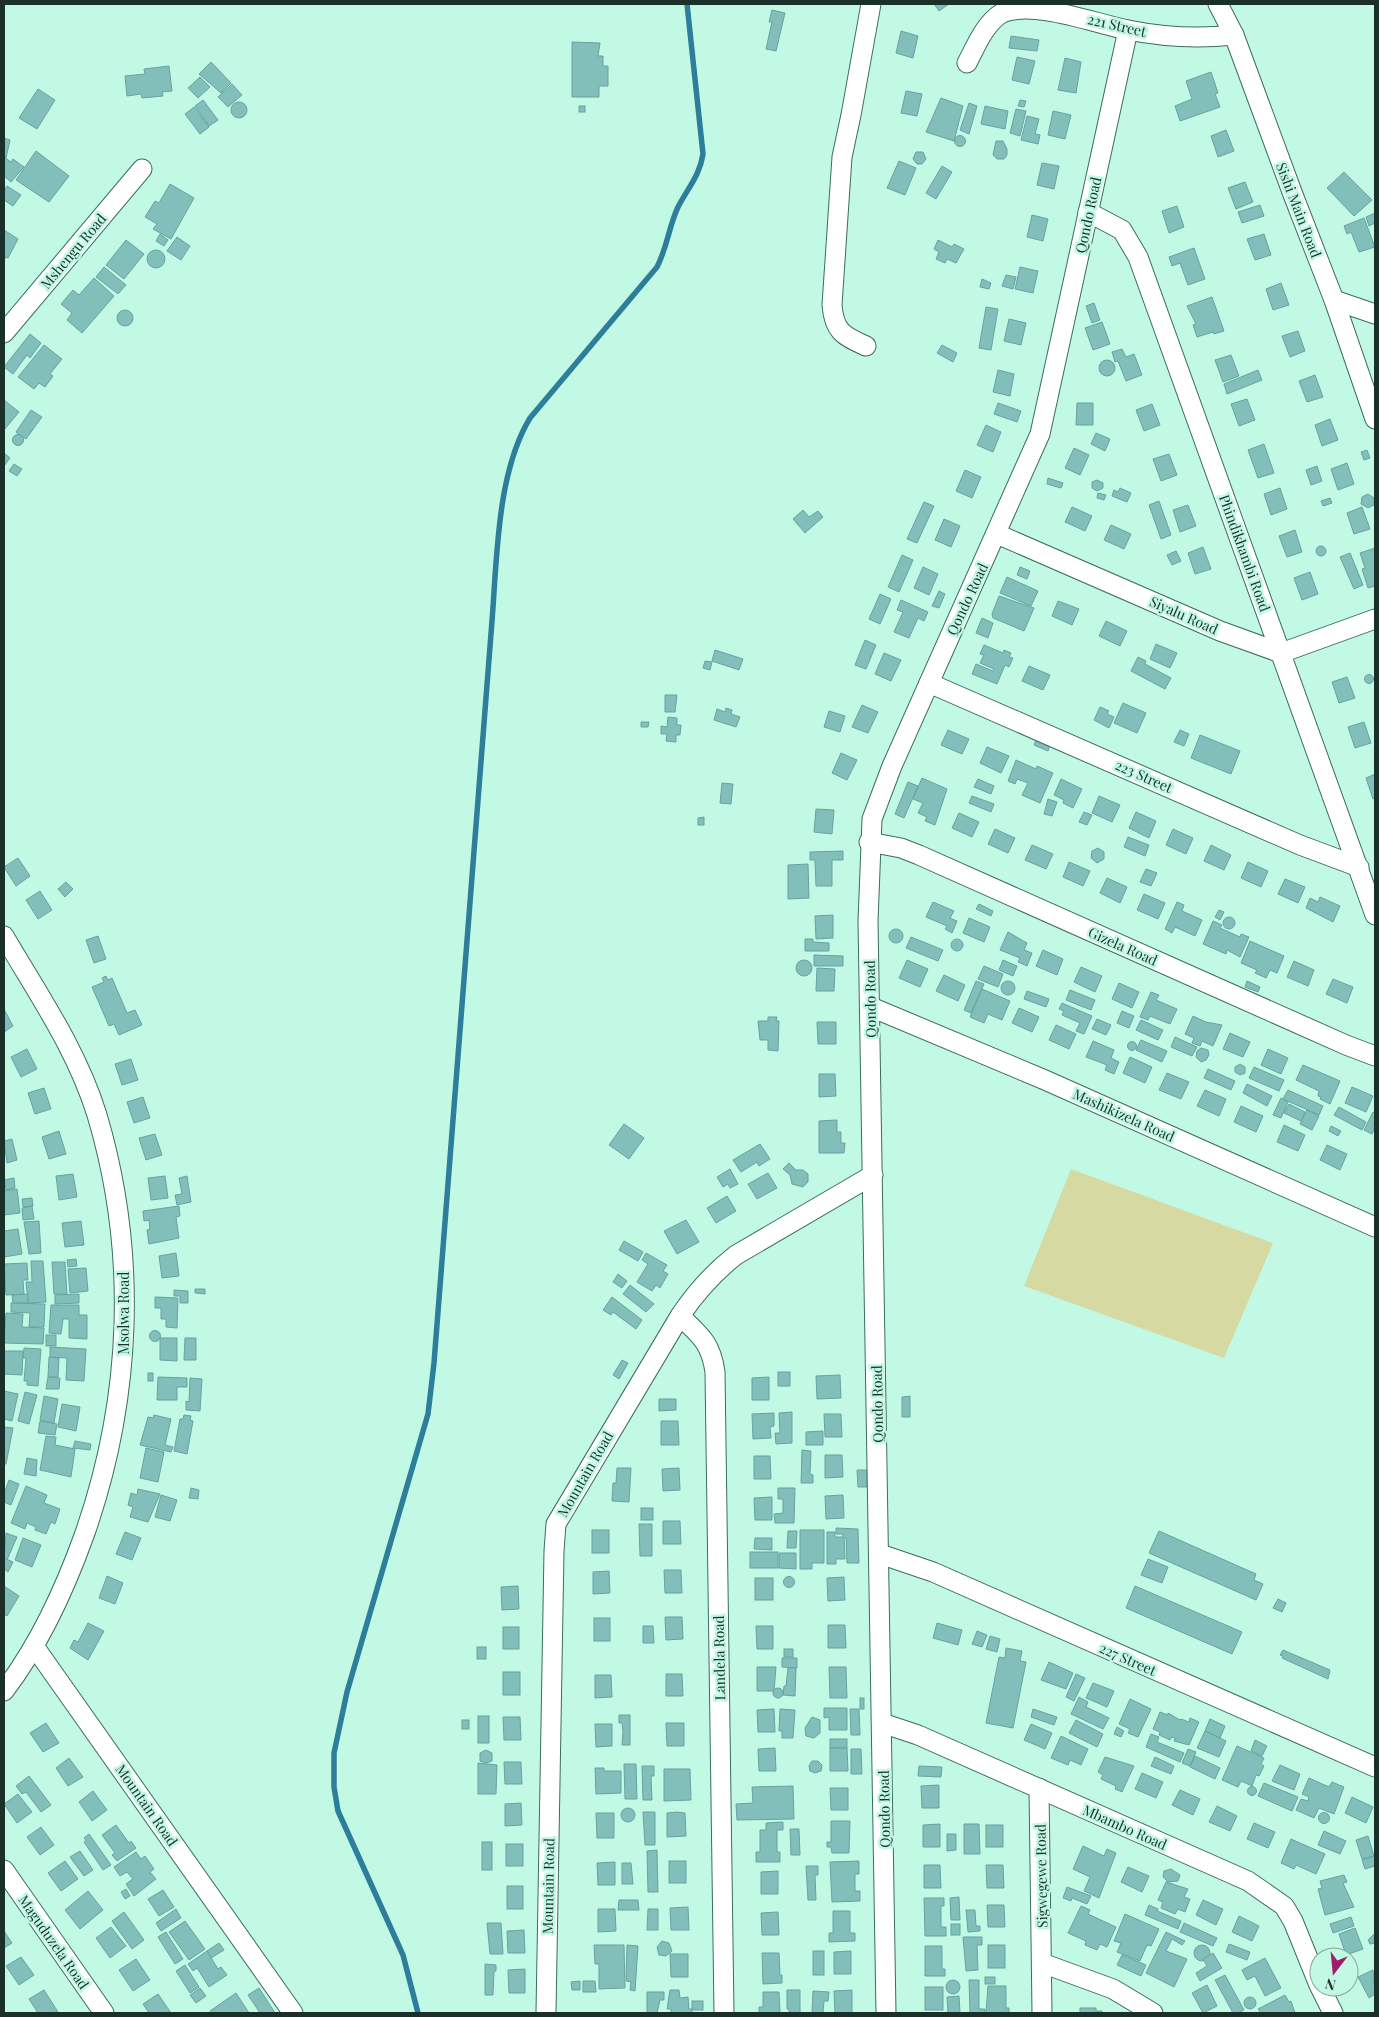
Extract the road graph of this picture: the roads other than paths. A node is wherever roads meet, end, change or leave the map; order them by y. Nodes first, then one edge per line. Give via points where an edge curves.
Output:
1 (871, 4) edge
2 (1218, 4) edge
3 (1128, 30) junction
4 (1234, 35) junction
5 (967, 63) dead end
6 (142, 169) dead end
7 (1088, 212) junction
8 (1334, 300) junction
9 (1375, 314) edge
10 (5, 330) edge
11 (866, 346) dead end
12 (1375, 418) edge
13 (997, 534) junction
14 (1375, 619) edge
15 (1281, 652) junction
16 (929, 683) junction
17 (869, 842) junction
18 (1359, 867) junction
19 (1375, 915) edge
20 (4, 936) edge
21 (870, 1007) junction
22 (1375, 1056) edge
23 (873, 1175) junction
24 (1375, 1227) edge
25 (680, 1316) junction
26 (880, 1554) junction
27 (34, 1646) junction
28 (4, 1691) edge
29 (882, 1722) junction
30 (1375, 1767) edge
31 (1039, 1788) junction
32 (4, 1870) edge
33 (1309, 1960) edge
34 (1042, 1964) junction
35 (1325, 1997) edge
36 (104, 2013) edge
37 (293, 2013) edge
38 (546, 2013) edge
39 (724, 2013) edge
40 (886, 2013) edge
41 (1042, 2013) edge
42 (1154, 2013) edge
43 (1333, 2013) edge

1 - 11 street via 842,157 832,305 833,320 839,329 845,336
2 - 4 street, Sishi Main Road
3 - 4 street, 221 Street via 1195,38
3 - 5 street, 221 Street via 1056,11 1016,8 1001,14 986,30
3 - 7 street, Qondo Road
4 - 8 street, Sishi Main Road
6 - 10 street, Mshengu Road
7 - 13 street, Qondo Road via 1040,434
7 - 15 street, Phindikhambi Road via 1122,230 1138,257
8 - 9 street
8 - 12 street, Sishi Main Road
13 - 15 street, Siyalu Road via 1220,631
13 - 16 street, Qondo Road
14 - 15 street
15 - 18 street, Phindikhambi Road
16 - 17 street, Qondo Road via 876,803
16 - 18 street, 223 Street via 1300,845
17 - 21 street, Qondo Road
17 - 22 street, Gizela Road via 919,855
18 - 19 street, Phindikhambi Road
20 - 27 street, Msolwa Road via 65,1038 96,1114 118,1213 125,1301 118,1404 97,1497 76,1559
21 - 23 street, Qondo Road
21 - 24 street, Mashikizela Road via 1028,1072
23 - 25 street, Mountain Road via 736,1255 717,1269
23 - 26 street, Qondo Road
25 - 38 street, Mountain Road via 562,1512 554,1534
25 - 39 street, Landela Road via 710,1347 715,1372
26 - 29 street, Qondo Road
26 - 30 street, 227 Street via 933,1572
27 - 28 street, Msolwa Road
27 - 37 street, Mountain Road
29 - 31 street, Mbambo Road
29 - 40 street, Qondo Road
31 - 33 street, Mbambo Road via 1248,1881 1273,1896 1293,1921
31 - 34 street, Sigwegewe Road
32 - 36 street, Maguduzela Road
34 - 41 street, Sigwegewe Road
34 - 42 street via 1112,1990
35 - 43 street, Mbambo Road

